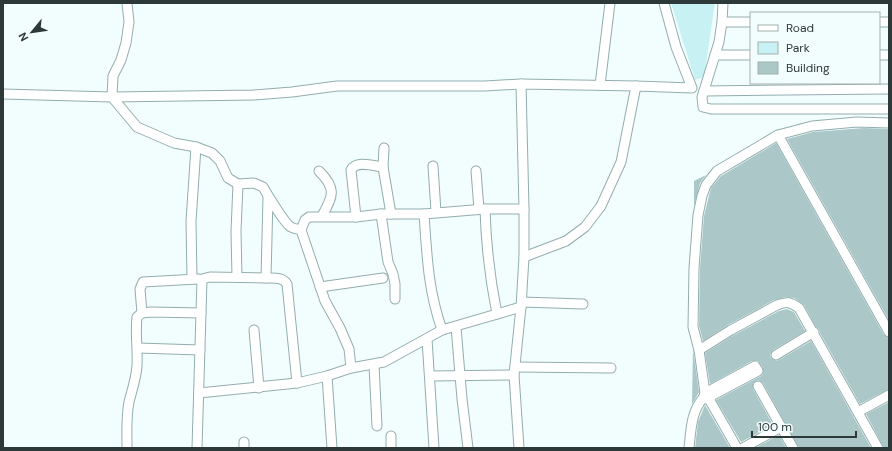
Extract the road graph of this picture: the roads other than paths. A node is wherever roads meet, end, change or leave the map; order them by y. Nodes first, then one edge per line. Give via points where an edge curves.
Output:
1 (127, 3) edge
2 (610, 3) edge
3 (664, 3) edge
4 (722, 3) edge
5 (722, 22) junction
6 (750, 22) edge
7 (750, 55) edge
8 (715, 56) junction
9 (521, 84) junction
10 (600, 85) junction
11 (636, 86) junction
12 (692, 88) junction
13 (705, 88) junction
14 (889, 89) edge
15 (3, 94) edge
16 (112, 97) junction
17 (889, 109) edge
18 (889, 122) edge
19 (778, 136) junction
20 (196, 147) junction
21 (384, 148) dead end
22 (433, 166) dead end
23 (383, 167) junction
24 (319, 171) dead end
25 (476, 171) dead end
26 (238, 184) junction
27 (268, 197) junction
28 (482, 209) junction
29 (524, 209) junction
30 (436, 212) junction
31 (386, 214) junction
32 (424, 214) junction
33 (322, 216) junction
34 (356, 217) junction
35 (301, 230) junction
36 (524, 257) junction
37 (237, 277) junction
38 (266, 278) junction
39 (383, 278) dead end
40 (192, 279) junction
41 (202, 279) junction
42 (320, 287) junction
43 (395, 299) dead end
44 (583, 304) dead end
45 (521, 305) junction
46 (201, 313) junction
47 (142, 314) junction
48 (497, 314) junction
49 (456, 327) junction
50 (254, 330) dead end
51 (442, 330) junction
52 (814, 332) junction
53 (889, 332) edge
54 (427, 339) junction
55 (138, 348) junction
56 (200, 350) junction
57 (699, 350) junction
58 (776, 355) dead end
59 (374, 365) junction
60 (351, 368) junction
61 (611, 368) dead end
62 (515, 371) junction
63 (327, 376) junction
64 (430, 376) junction
65 (461, 376) junction
66 (297, 383) junction
67 (758, 386) dead end
68 (259, 388) junction
69 (199, 392) junction
70 (889, 395) edge
71 (708, 396) junction
72 (858, 412) junction
73 (377, 426) dead end
74 (781, 427) junction
75 (390, 436) dead end
76 (127, 448) edge
77 (197, 448) edge
78 (332, 448) edge
79 (391, 448) edge
80 (434, 448) edge
81 (468, 448) edge
82 (518, 448) edge
83 (689, 448) edge
84 (737, 448) edge
85 (743, 448) edge
86 (793, 448) edge
87 (878, 448) edge

1 - 16 street via 129,22 126,43 113,76
2 - 10 street
3 - 12 street via 676,47
4 - 5 street
5 - 6 street
5 - 8 street
7 - 8 street
8 - 13 street
9 - 10 street
9 - 16 street via 337,86 254,96
9 - 29 street
10 - 11 street
11 - 12 street
11 - 36 street via 620,162 601,206 585,228 566,240
12 - 13 street
13 - 14 street
13 - 17 street via 702,97 703,107 708,109
15 - 16 street
16 - 20 street via 137,127 174,143
18 - 19 street via 812,126
19 - 53 street
19 - 57 street via 718,171 706,185 698,215 695,253 692,327
20 - 26 street via 212,153 220,161 228,178
20 - 40 street
21 - 23 street
22 - 30 street
23 - 31 street
23 - 34 street via 358,164 351,170
24 - 33 street via 329,181 331,190 330,202
25 - 28 street
26 - 27 street via 254,183 263,186
26 - 37 street
27 - 35 street via 286,223
27 - 38 street
28 - 29 street
28 - 30 street
28 - 48 street
29 - 36 street
30 - 32 street
31 - 32 street
31 - 34 street
31 - 43 street via 388,262 395,284
32 - 51 street via 428,274
33 - 34 street
33 - 35 street via 309,217
35 - 42 street
36 - 45 street
37 - 38 street
37 - 41 street
38 - 66 street via 281,278 287,284
39 - 42 street
40 - 41 street
40 - 47 street via 144,282 140,289
41 - 46 street
42 - 60 street via 349,349
44 - 45 street
45 - 48 street
45 - 62 street
46 - 47 street
46 - 56 street
47 - 55 street via 137,317 136,325
48 - 49 street
49 - 51 street
49 - 65 street
50 - 68 street
51 - 54 street
52 - 57 street via 800,308 791,302 783,303
52 - 58 street
52 - 72 street
54 - 59 street
54 - 64 street
55 - 56 street
55 - 76 street via 134,386 129,403
56 - 69 street
57 - 71 street
59 - 60 street
59 - 73 street
60 - 63 street
61 - 62 street
62 - 65 street
62 - 82 street
63 - 66 street
63 - 78 street
64 - 65 street
64 - 80 street
65 - 81 street
66 - 68 street
67 - 74 street
68 - 69 street
69 - 77 street
70 - 72 street
71 - 83 street via 697,408 691,422
71 - 84 street
72 - 87 street
74 - 85 street
74 - 86 street
75 - 79 street

